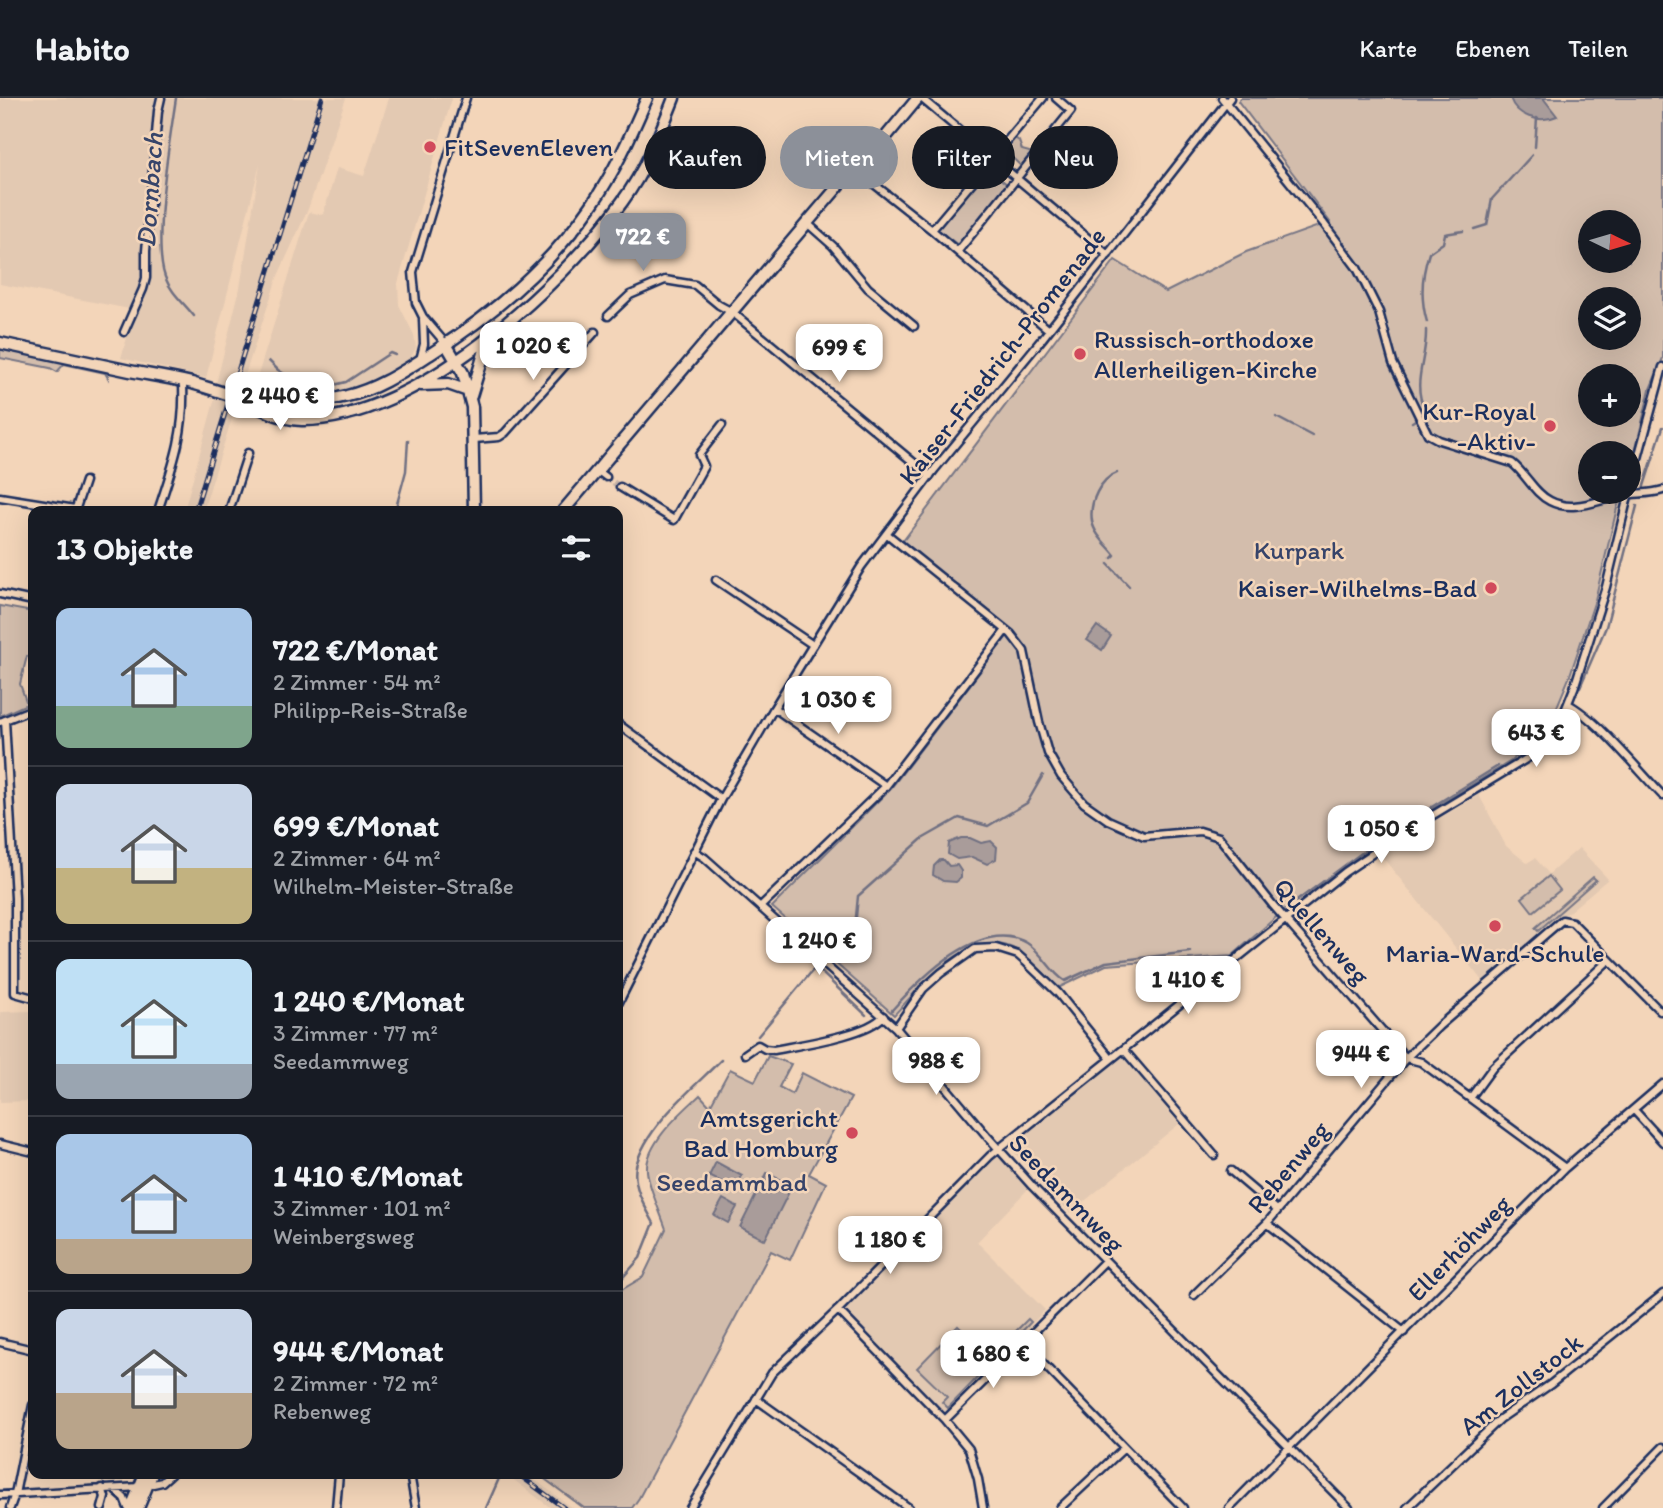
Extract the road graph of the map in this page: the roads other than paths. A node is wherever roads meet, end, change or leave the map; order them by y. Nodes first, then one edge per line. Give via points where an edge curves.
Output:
1 (161, 98) edge
2 (466, 98) edge
3 (647, 98) edge
4 (674, 98) edge
5 (920, 98) edge
6 (1043, 98) edge
7 (1056, 98) edge
8 (1226, 99) edge
9 (896, 126) edge
10 (954, 126) edge
11 (1015, 132) edge
12 (1015, 176) edge
13 (1018, 178) junction
14 (837, 189) edge
15 (880, 189) edge
16 (967, 189) edge
17 (807, 223) junction
18 (932, 230) junction
19 (561, 244) junction
20 (958, 251) junction
21 (1108, 255) junction
22 (577, 256) junction
23 (733, 312) junction
24 (608, 316) dead end
25 (423, 317) junction
26 (915, 326) dead end
27 (1049, 330) junction
28 (124, 332) dead end
29 (595, 332) dead end
30 (489, 336) junction
31 (0, 344) edge
32 (446, 344) junction
33 (420, 360) junction
34 (456, 360) junction
35 (1663, 367) edge
36 (163, 378) junction
37 (183, 385) junction
38 (417, 386) junction
39 (207, 389) junction
40 (469, 395) junction
41 (237, 398) junction
42 (722, 425) dead end
43 (474, 439) junction
44 (1641, 448) edge
45 (248, 453) dead end
46 (930, 476) junction
47 (85, 481) dead end
48 (620, 487) tunnel mouth
49 (1663, 490) edge
50 (1641, 491) edge
51 (0, 497) edge
52 (1590, 504) edge
53 (1626, 504) edge
54 (52, 506) edge
55 (76, 506) edge
56 (160, 506) edge
57 (231, 506) edge
58 (474, 506) edge
59 (568, 506) edge
60 (887, 534) junction
61 (716, 580) dead end
62 (0, 594) edge
63 (28, 600) edge
64 (1006, 630) junction
65 (813, 645) junction
66 (1568, 704) junction
67 (774, 708) junction
68 (28, 711) edge
69 (2, 721) edge
70 (623, 728) edge
71 (886, 786) junction
72 (1663, 796) edge
73 (721, 799) junction
74 (694, 851) junction
75 (760, 907) junction
76 (1286, 919) junction
77 (1609, 960) junction
78 (623, 994) edge
79 (28, 997) edge
80 (1660, 1011) dead end
81 (884, 1016) junction
82 (896, 1028) junction
83 (1124, 1050) junction
84 (745, 1054) dead end
85 (1406, 1058) junction
86 (1111, 1059) junction
87 (1663, 1084) edge
88 (1471, 1097) junction
89 (1634, 1110) junction
90 (1663, 1142) edge
91 (0, 1144) edge
92 (998, 1149) junction
93 (28, 1151) edge
94 (1214, 1155) dead end
95 (1565, 1168) junction
96 (1231, 1171) dead end
97 (1277, 1210) junction
98 (1267, 1223) junction
99 (1105, 1261) junction
100 (1663, 1294) edge
101 (1194, 1295) dead end
102 (838, 1310) junction
103 (1404, 1332) junction
104 (0, 1342) edge
105 (1022, 1342) junction
106 (28, 1349) edge
107 (756, 1399) junction
108 (945, 1420) junction
109 (28, 1430) edge
110 (1663, 1447) edge
111 (1124, 1448) junction
112 (1290, 1448) junction
113 (145, 1479) edge
114 (149, 1479) edge
115 (165, 1479) edge
116 (339, 1479) edge
117 (412, 1479) edge
118 (144, 1486) junction
119 (103, 1488) junction
120 (127, 1488) junction
121 (114, 1490) junction
122 (15, 1494) junction
123 (0, 1495) edge
124 (136, 1505) edge
125 (1346, 1507) edge
126 (10, 1508) edge
127 (102, 1508) edge
128 (336, 1508) edge
129 (415, 1508) edge
130 (690, 1508) edge
131 (909, 1508) edge
132 (983, 1508) edge
133 (1060, 1508) edge
134 (1183, 1508) edge
135 (1228, 1508) edge
136 (1407, 1508) edge
137 (1603, 1508) edge

1 - 28 street via 146,278
2 - 25 street via 413,272 416,303
3 - 19 street via 603,188
4 - 22 street via 637,179
5 - 9 street
5 - 10 street
6 - 11 street
7 - 13 street via 1071,111
8 - 21 street, Kaiser-Friedrich-Promenade
8 - 52 street via 1357,268 1379,312 1393,363 1428,434 1512,463 1552,502
12 - 13 street
13 - 20 street
13 - 21 street
14 - 17 street
15 - 18 street
16 - 18 street
17 - 23 street
17 - 26 street via 868,288
18 - 20 street
19 - 22 street
19 - 32 street via 509,296
20 - 27 street
21 - 27 street, Kaiser-Friedrich-Promenade
22 - 30 street
23 - 24 street via 695,285 665,280 630,295
23 - 46 street
23 - 59 street via 601,473
25 - 32 street
25 - 33 street
27 - 46 street, Kaiser-Friedrich-Promenade
29 - 43 street via 505,433
30 - 34 street
30 - 40 street
31 - 36 street
32 - 33 street
32 - 34 street
33 - 41 street via 347,396 297,402
34 - 38 street
34 - 40 street
35 - 44 street
36 - 37 street
36 - 39 street
37 - 39 street
37 - 56 street via 181,437
38 - 40 street via 456,386
38 - 41 street via 366,408 305,420 279,416
39 - 41 street
40 - 43 street
42 - 48 street via 699,455 704,466 674,520
43 - 58 street
45 - 57 street
46 - 60 street, Kaiser-Friedrich-Promenade
47 - 55 street
49 - 50 street
51 - 54 street
53 - 66 street via 1606,587
60 - 64 street, Quellenweg
60 - 65 street, Kaiser-Friedrich-Promenade
61 - 65 street
62 - 63 street
64 - 71 street
64 - 76 street, Quellenweg via 1024,651 1048,753 1084,803 1144,836 1200,831 1219,837
65 - 67 street, Kaiser-Friedrich-Promenade
66 - 72 street via 1598,728
66 - 76 street via 1531,756 1345,872
67 - 71 street
67 - 73 street, Kaiser-Friedrich-Promenade
68 - 69 street
69 - 79 street via 15,898 15,993
70 - 73 street
71 - 75 street
73 - 74 street, Kaiser-Friedrich-Promenade
74 - 75 street, Seedammweg
74 - 78 street, Kaiser-Friedrich-Promenade
75 - 81 street, Seedammweg
76 - 83 street
76 - 85 street, Quellenweg
77 - 80 street
77 - 85 street, Rebenweg via 1572,922 1562,920
77 - 88 street via 1493,1067
81 - 82 street, Seedammweg
81 - 84 street via 844,1035 774,1050 758,1045
82 - 86 street via 940,973 975,949 996,948 1018,955 1035,970
82 - 92 street, Seedammweg
83 - 86 street
83 - 94 street
85 - 88 street, Quellenweg via 1421,1062
85 - 97 street, Rebenweg
86 - 92 street
87 - 89 street, Ellerhöhweg
88 - 95 street, Quellenweg
89 - 90 street
89 - 95 street, Ellerhöhweg
91 - 93 street
92 - 99 street, Seedammweg
92 - 102 street
95 - 103 street, Ellerhöhweg
96 - 97 street
97 - 98 street, Rebenweg
98 - 101 street, Rebenweg
98 - 103 street
99 - 105 street
99 - 112 street, Seedammweg
100 - 136 street, Am Zollstock via 1500,1419
102 - 107 street via 772,1373
102 - 108 street
103 - 112 street, Ellerhöhweg
104 - 106 street
105 - 108 street
105 - 111 street
107 - 130 street
107 - 131 street
108 - 132 street via 969,1449
109 - 122 street
110 - 137 street
111 - 133 street
111 - 134 street
112 - 125 street, Seedammweg
112 - 135 street, Ellerhöhweg
113 - 118 street
114 - 118 street
115 - 118 street
116 - 128 street
117 - 129 street
118 - 120 street
118 - 124 street
119 - 121 street
119 - 122 street
119 - 127 street
120 - 121 street
120 - 124 street
121 - 124 street
122 - 123 street
122 - 126 street

